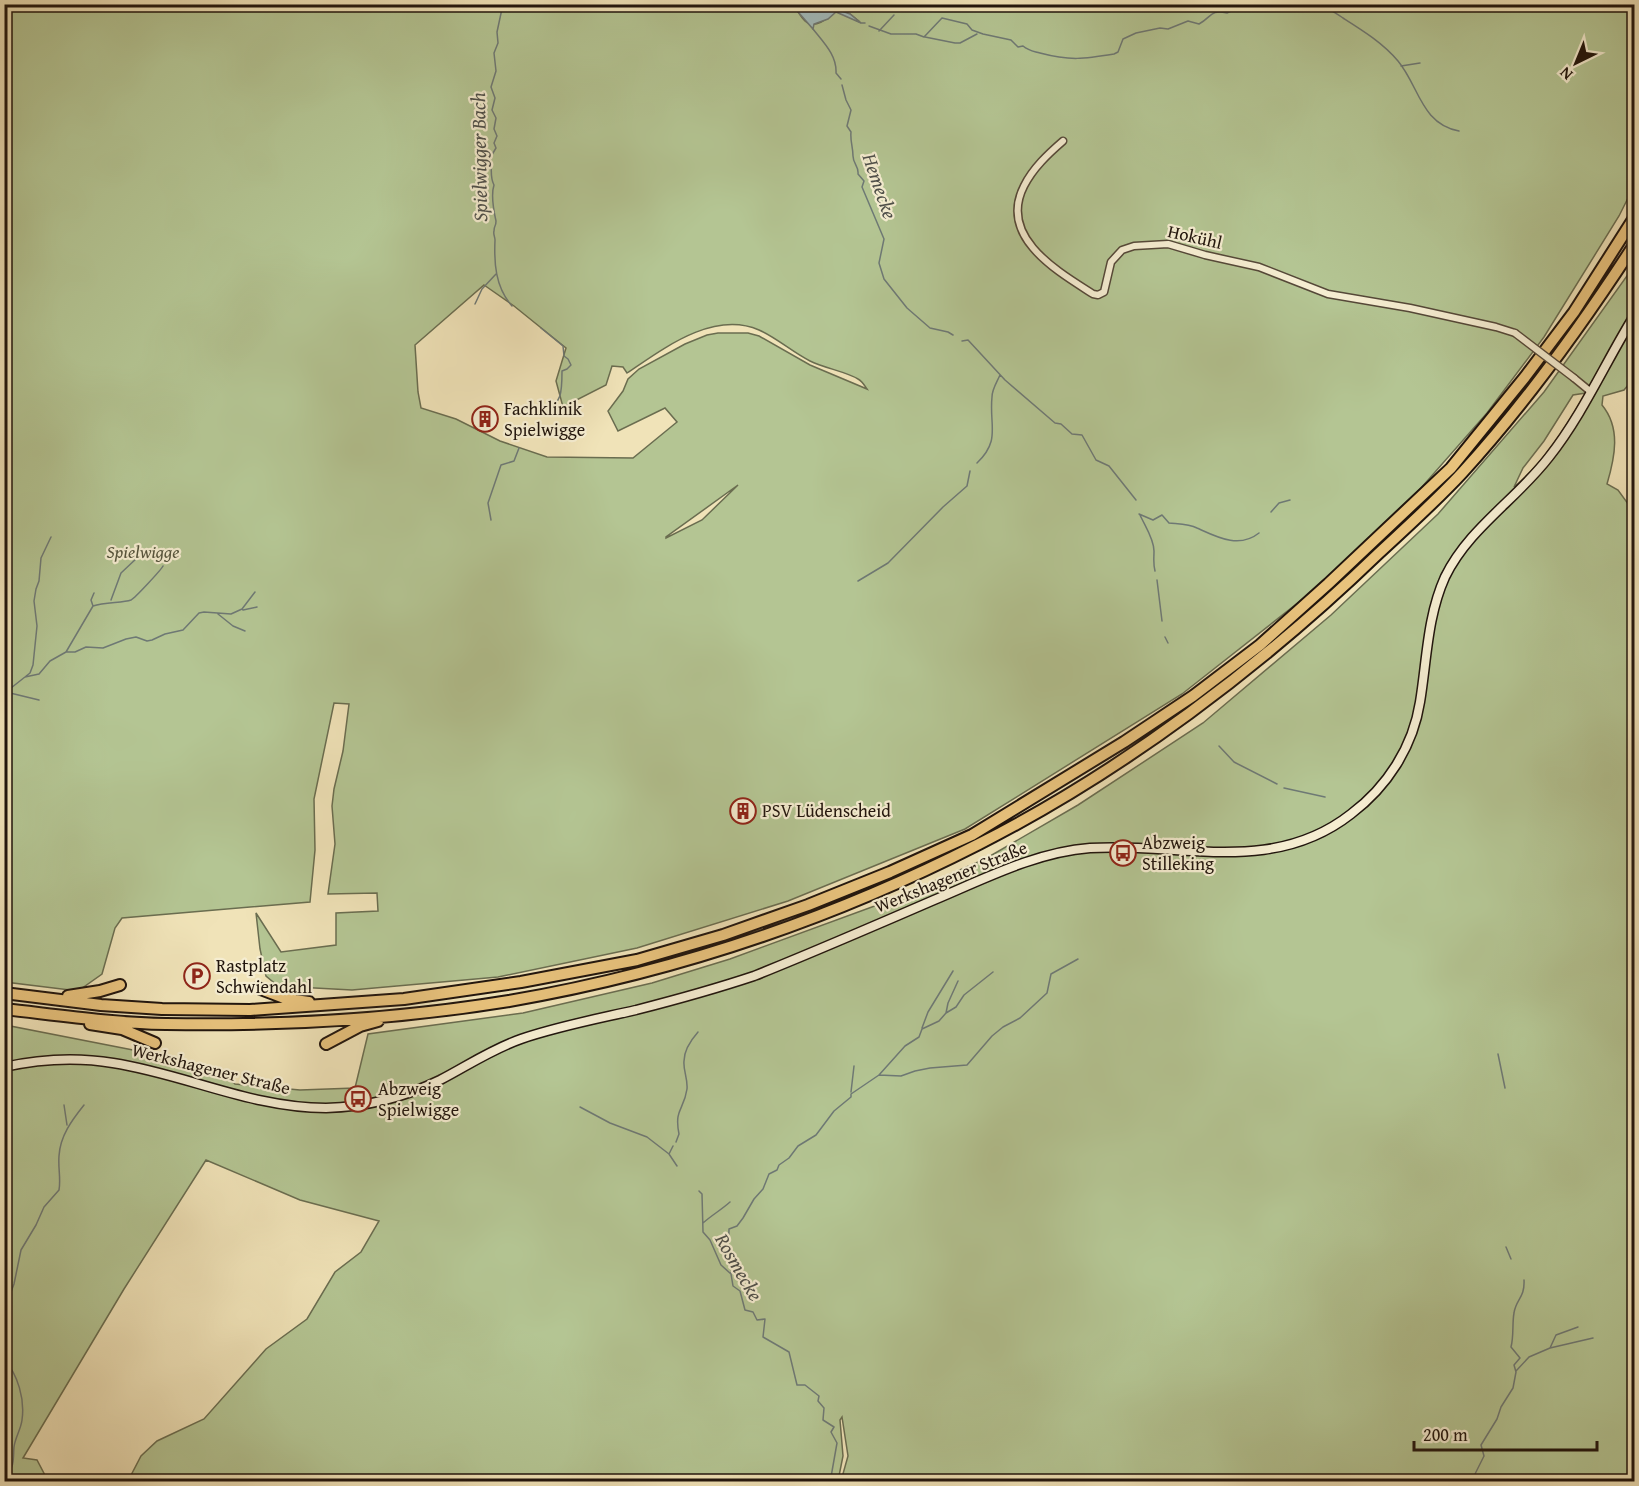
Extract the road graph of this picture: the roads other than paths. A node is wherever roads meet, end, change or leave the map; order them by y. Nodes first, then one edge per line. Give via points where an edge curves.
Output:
1 (1063, 141) dead end
2 (1635, 218) edge
3 (1635, 245) edge
4 (1635, 316) edge
5 (1591, 392) junction
6 (120, 985) dead end
7 (258, 988) dead end
8 (4, 993) edge
9 (41, 998) junction
10 (348, 1004) junction
11 (4, 1009) edge
12 (404, 1015) junction
13 (67, 1016) junction
14 (155, 1043) dead end
15 (326, 1044) dead end
16 (4, 1067) edge

1 - 5 street, Hokühl, bridge via 1038,164 1025,183 1019,199 1020,223 1024,237 1036,253 1093,294 1104,292 1109,267 1122,250 1168,244 1259,267 1328,294 1410,308 1515,333
2 - 10 highway via 1574,312 1450,468 1260,645 1193,696 1048,789 972,835 849,888 723,935 637,960 521,982
3 - 12 highway via 1537,384 1460,475 1336,594 1262,658 1203,703 1059,800 980,844 897,883 727,948 633,974 510,1000
4 - 5 main road, Werkshagener Straße
5 - 16 main road, Werkshagener Straße via 1551,456 1479,527 1447,574 1431,616 1420,706 1399,761 1367,801 1314,837 1256,852 1089,848 1036,859 754,976 519,1040 419,1089 374,1103 326,1108 276,1105 100,1061 57,1060
6 - 9 highway via 100,992
7 - 10 highway via 287,999
8 - 9 highway
9 - 10 highway via 162,1009 250,1010
11 - 13 highway
12 - 13 highway via 251,1024 161,1024
12 - 15 highway via 360,1026
13 - 14 highway via 86,1024 122,1029

